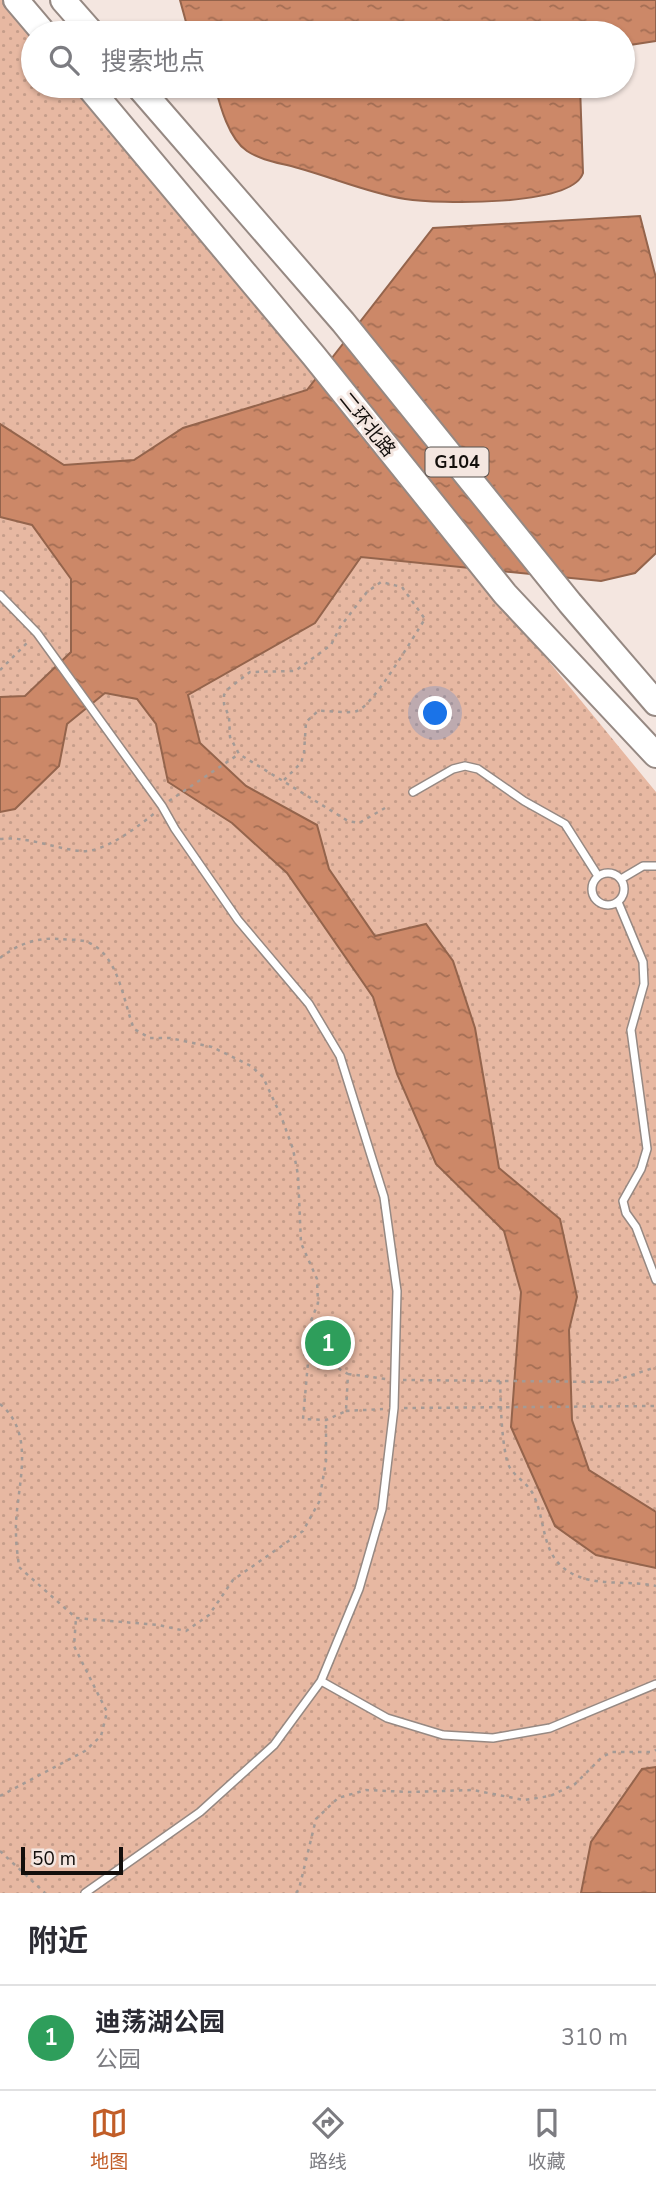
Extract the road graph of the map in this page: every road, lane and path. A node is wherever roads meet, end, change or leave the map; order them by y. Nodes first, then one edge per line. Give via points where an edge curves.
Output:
1 (16, 0) edge
2 (63, 0) edge
3 (34, 21) edge
4 (81, 21) edge
5 (98, 98) edge
6 (148, 98) edge
7 (0, 595) edge
8 (37, 633) junction
9 (0, 670) edge
10 (656, 703) edge
11 (239, 754) junction
12 (656, 755) edge
13 (284, 780) junction
14 (413, 792) dead end
15 (162, 806) junction
16 (386, 808) dead end
17 (0, 839) edge
18 (656, 866) edge
19 (598, 876) junction
20 (621, 879) junction
21 (618, 902) junction
22 (0, 958) edge
23 (656, 1280) edge
24 (309, 1351) junction
25 (656, 1367) edge
26 (348, 1374) junction
27 (395, 1380) junction
28 (500, 1381) junction
29 (0, 1404) edge
30 (656, 1406) edge
31 (501, 1407) junction
32 (394, 1408) junction
33 (346, 1411) junction
34 (326, 1420) junction
35 (656, 1586) edge
36 (76, 1618) junction
37 (321, 1681) junction
38 (656, 1684) edge
39 (656, 1750) edge
40 (0, 1796) edge
41 (0, 1851) edge
42 (45, 1893) edge
43 (85, 1893) edge
44 (296, 1893) edge

1 - 3 highway
2 - 4 highway
5 - 12 highway, 二环北路 / G104 via 505,594
6 - 10 highway, G104 via 344,322
7 - 8 lane
8 - 9 path
8 - 15 lane
11 - 13 path
11 - 13 path via 230,737 224,704 228,689 250,672 295,671 331,645 367,592 381,582 402,587 425,619 396,668 369,703 356,712 318,710 306,722 301,763
11 - 15 path
13 - 16 path via 348,821 359,823
14 - 19 lane via 453,769 478,769 565,824
15 - 17 path via 111,843 84,852
15 - 27 lane via 238,920 309,1004 340,1056 384,1197 397,1291
18 - 20 lane via 643,866
19 - 20 lane via 610,873
19 - 21 lane via 592,887 595,899 606,905
20 - 21 lane via 625,891
21 - 23 lane via 643,962 644,984 631,1030 647,1149 622,1201
22 - 24 path via 44,937 85,941 103,951 109,961 134,1029 150,1038 212,1047 263,1077 293,1149 301,1243 317,1279 318,1303 311,1321
24 - 26 path
24 - 34 path via 303,1419
25 - 28 path via 611,1382
26 - 27 path
26 - 33 path
27 - 28 path
27 - 32 lane
28 - 31 path
29 - 36 path via 10,1412 23,1447 15,1533 19,1567
30 - 31 path
31 - 32 path
31 - 35 path via 507,1465 532,1492 555,1562 594,1580
32 - 33 path
32 - 37 lane via 382,1509 359,1589
33 - 34 path
34 - 36 path via 319,1502 303,1531 233,1580 209,1615 187,1631
36 - 40 path via 74,1646 107,1712 101,1736 85,1751
37 - 38 lane via 387,1718 443,1735 493,1738 550,1728
37 - 43 lane via 274,1745 200,1812
39 - 44 path via 612,1752 575,1784 550,1796 524,1800 473,1790 366,1790 338,1798 316,1818
41 - 42 path

